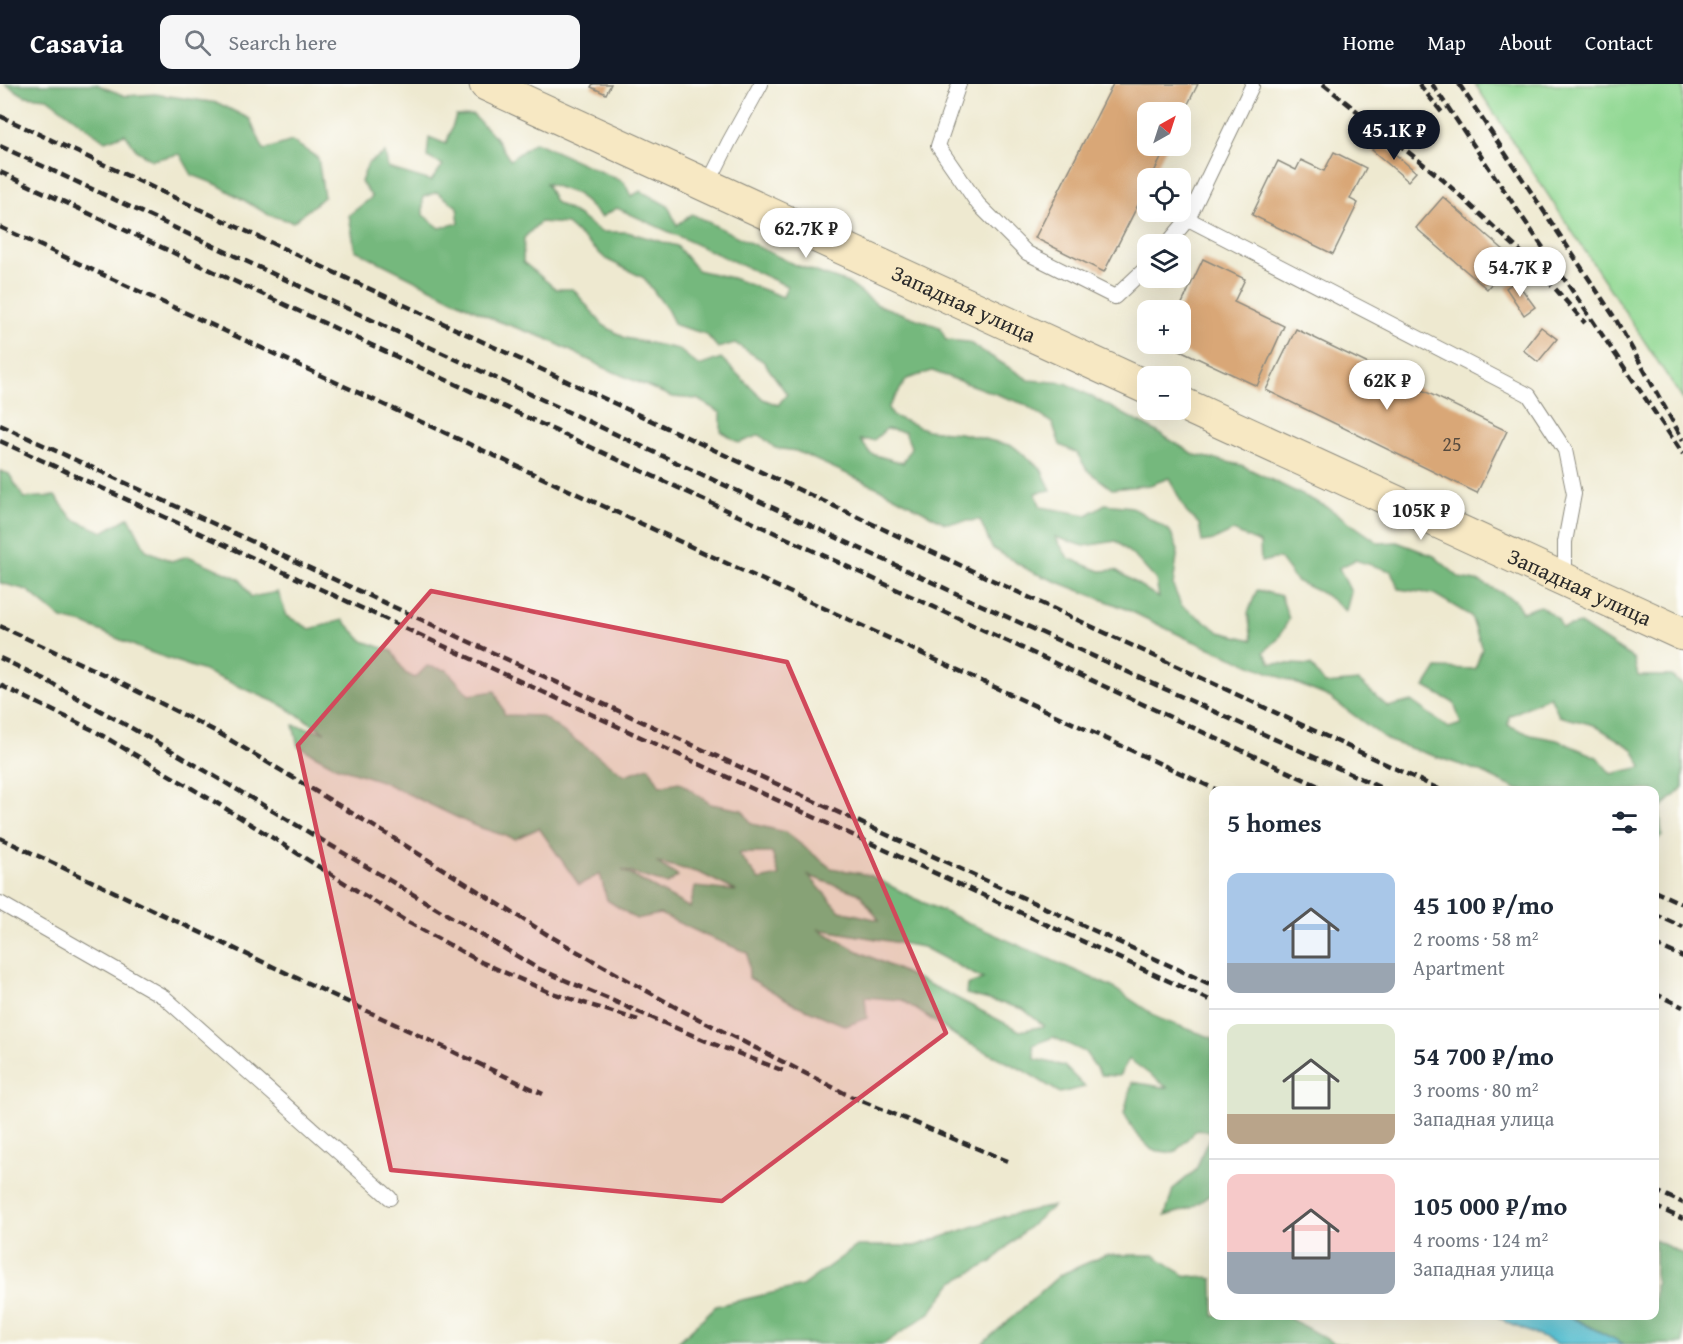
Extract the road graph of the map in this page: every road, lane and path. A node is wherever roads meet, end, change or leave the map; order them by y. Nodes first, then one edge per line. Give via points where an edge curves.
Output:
1 (486, 84) edge
2 (761, 84) edge
3 (960, 84) edge
4 (1252, 86) edge
5 (707, 186) junction
6 (1191, 213) edge
7 (1191, 221) edge
8 (1185, 222) edge
9 (1175, 234) edge
10 (1137, 276) edge
11 (1137, 383) edge
12 (1191, 408) edge
13 (1565, 579) junction
14 (1683, 634) edge
15 (0, 903) edge
16 (390, 1198) dead end

1 - 5 street, Западная улица
2 - 5 lane
3 - 10 lane via 938,146 978,204 1027,253 1115,297
4 - 6 lane
5 - 11 street, Западная улица
7 - 13 lane via 1530,395 1565,450 1574,494 1565,542
8 - 9 lane
12 - 13 street, Западная улица
13 - 14 street, Западная улица
15 - 16 lane via 164,997

